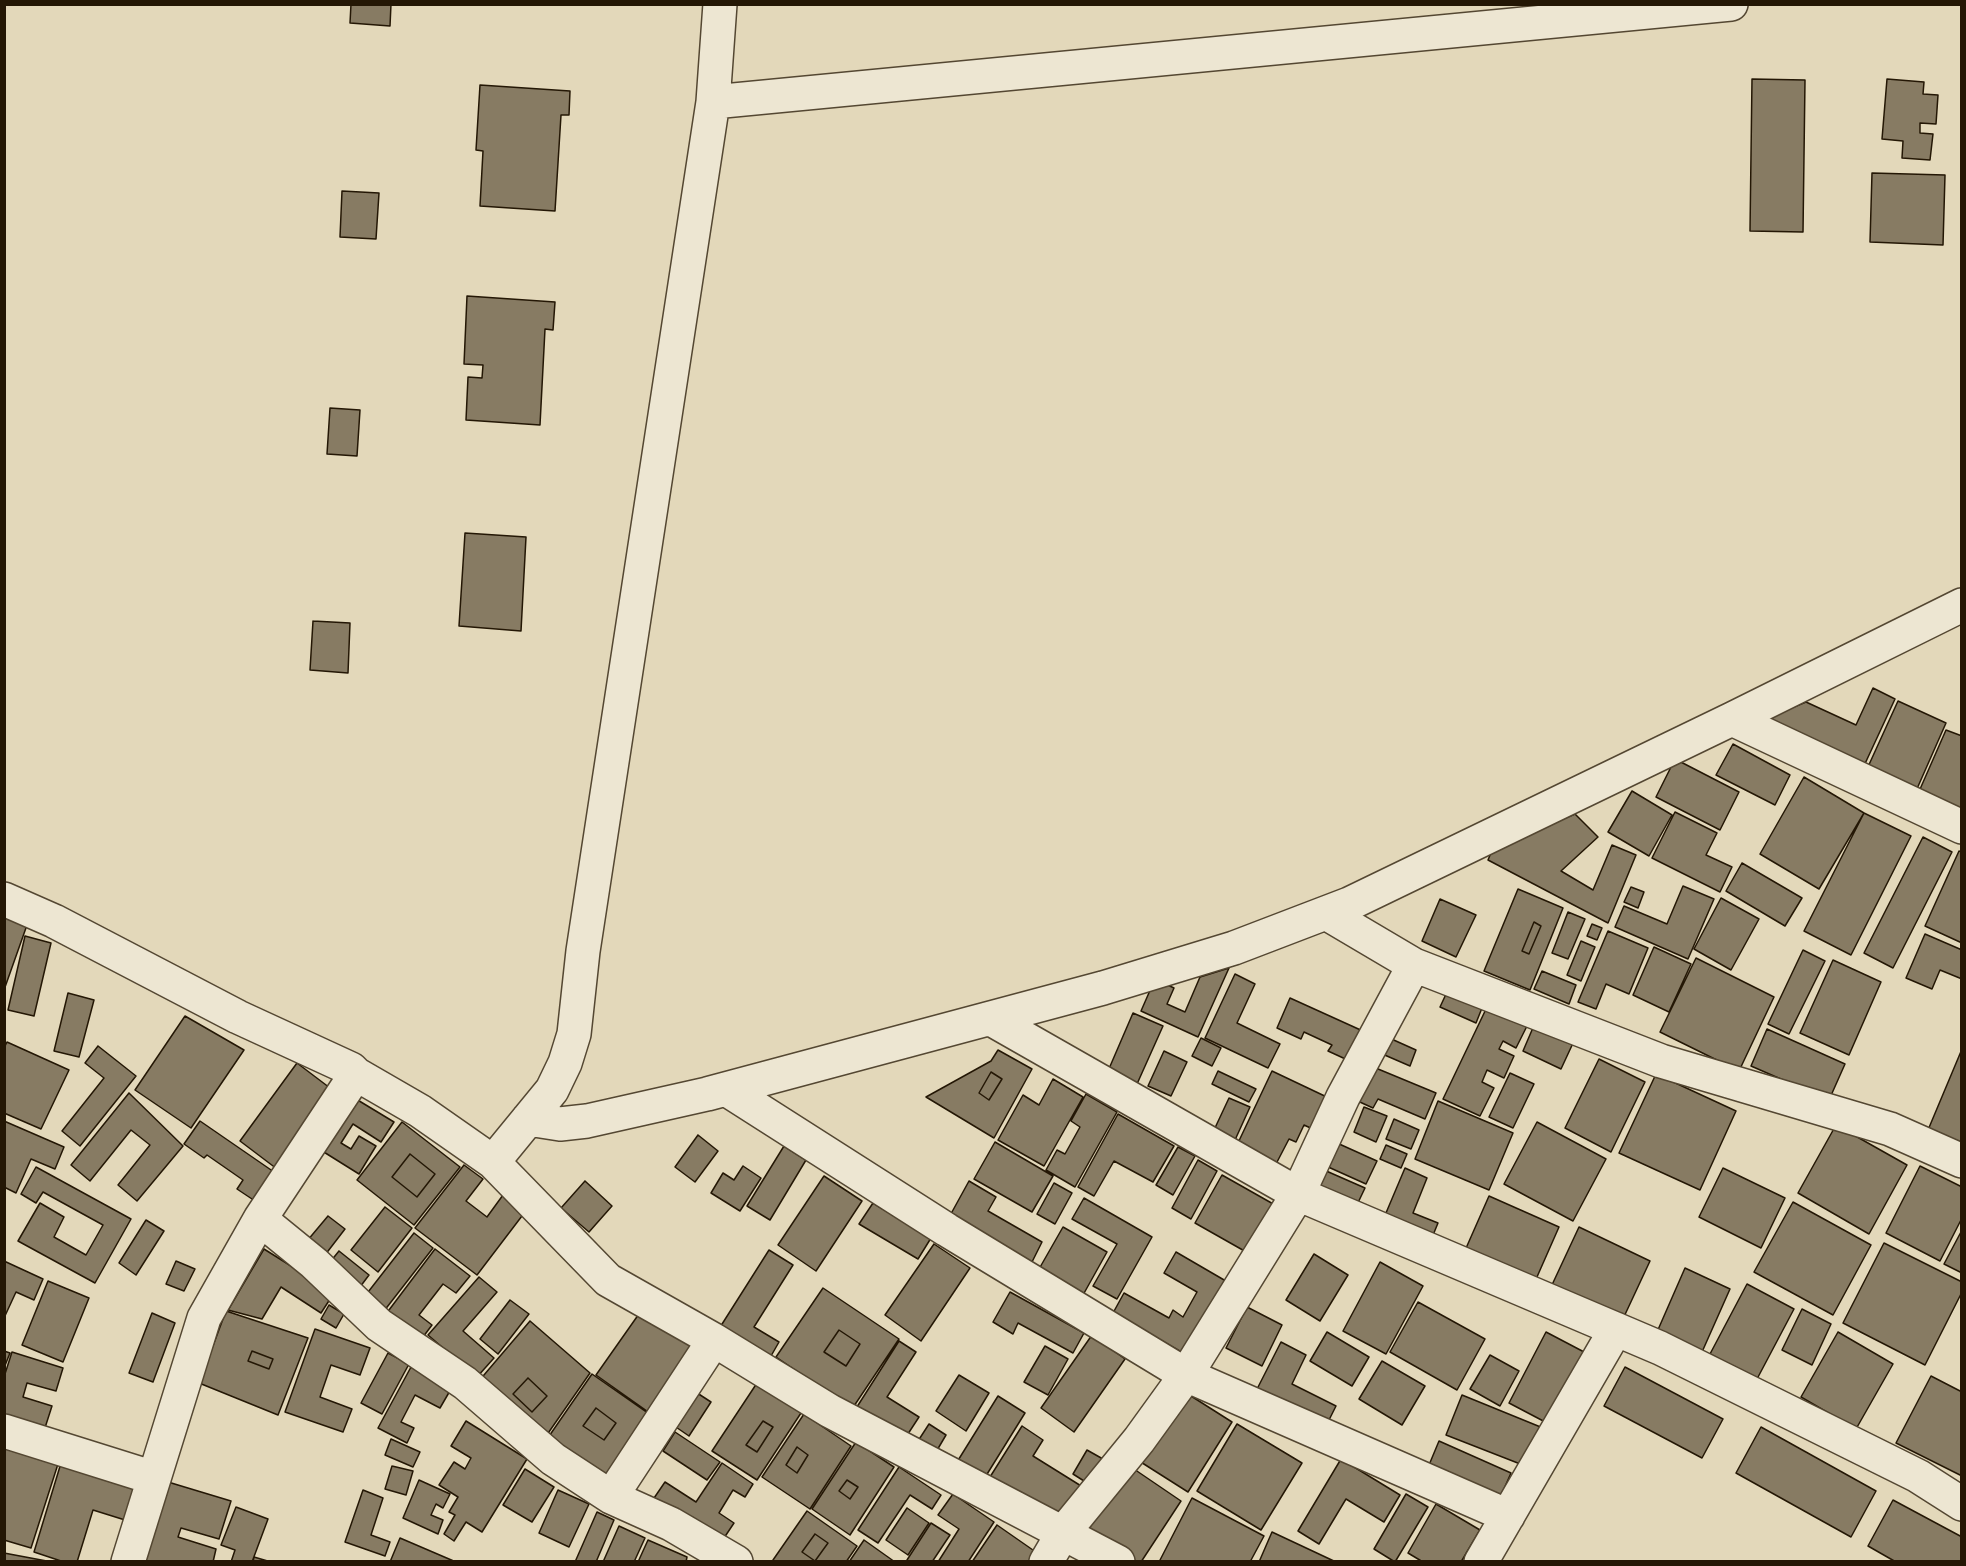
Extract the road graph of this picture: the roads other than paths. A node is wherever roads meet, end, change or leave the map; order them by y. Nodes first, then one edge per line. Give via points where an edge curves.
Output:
1 (720, 4) edge
2 (1731, 4) edge
3 (712, 102) junction
4 (1962, 604) edge
5 (1732, 719) junction
6 (1962, 827) edge
7 (4, 899) edge
8 (1326, 913) junction
9 (1414, 965) junction
10 (991, 1019) junction
11 (356, 1074) junction
12 (726, 1089) junction
13 (528, 1119) junction
14 (1962, 1161) edge
15 (493, 1162) junction
16 (1298, 1194) junction
17 (260, 1219) junction
18 (1616, 1329) junction
19 (714, 1340) junction
20 (1186, 1375) junction
21 (4, 1431) edge
22 (154, 1479) junction
23 (611, 1497) junction
24 (1962, 1504) edge
25 (1508, 1516) junction
26 (1063, 1533) junction
27 (128, 1562) edge
28 (736, 1562) edge
29 (1046, 1562) edge
30 (1118, 1562) edge
31 (1481, 1562) edge

1 - 3 street
2 - 3 street
3 - 13 street via 583,951 574,1034 552,1090
4 - 5 street
5 - 6 street
5 - 8 street
7 - 11 street
8 - 9 street
8 - 10 street via 1234,948
9 - 14 street via 1661,1061 1890,1129
9 - 16 street via 1343,1097
10 - 12 street
10 - 16 street
11 - 15 street via 420,1111
11 - 17 street
12 - 13 street via 560,1124
12 - 20 street via 947,1230
13 - 15 street
15 - 19 street via 608,1280
16 - 18 street
16 - 20 street
17 - 22 street via 204,1318
17 - 23 street via 314,1263 379,1325 465,1383 553,1459
18 - 24 street via 1918,1476
18 - 25 street
19 - 23 street
19 - 26 street via 830,1411
20 - 25 street
20 - 26 street
21 - 22 street
22 - 27 street
23 - 28 street via 671,1524
25 - 31 street
26 - 29 street
26 - 30 street

